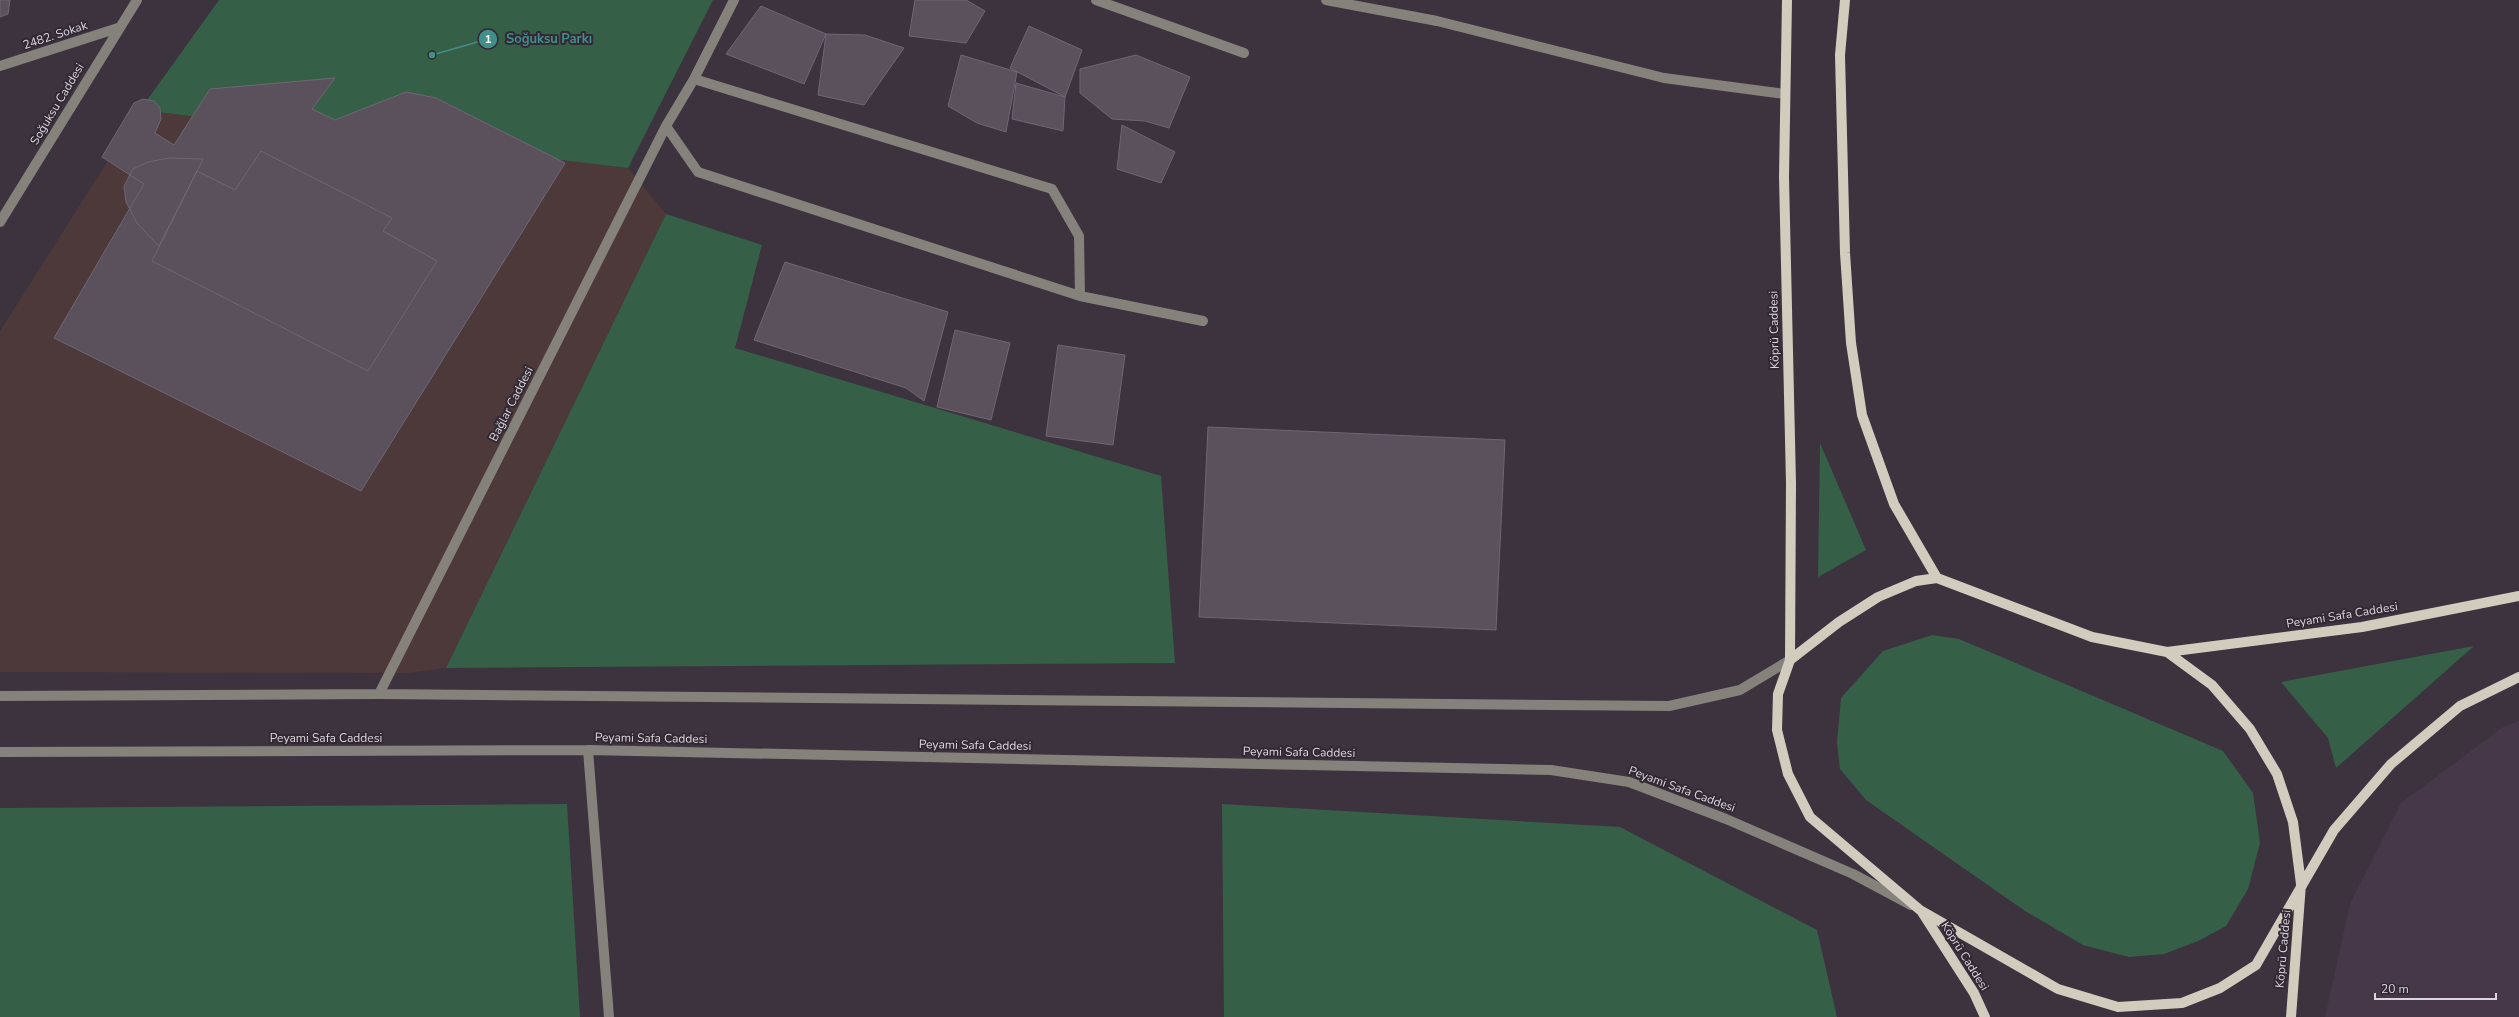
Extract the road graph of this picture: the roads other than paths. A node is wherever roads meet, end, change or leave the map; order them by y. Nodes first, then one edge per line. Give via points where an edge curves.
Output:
1 (137, 0) edge
2 (734, 0) edge
3 (1096, 0) edge
4 (1326, 0) edge
5 (1787, 0) edge
6 (1845, 0) edge
7 (118, 28) junction
8 (1244, 53) dead end
9 (0, 66) edge
10 (694, 79) junction
11 (1785, 94) junction
12 (666, 126) junction
13 (0, 222) edge
14 (1080, 296) junction
15 (1203, 321) dead end
16 (1937, 578) junction
17 (2519, 596) edge
18 (2167, 652) junction
19 (1790, 660) junction
20 (2519, 677) edge
21 (379, 694) junction
22 (0, 696) edge
23 (588, 750) junction
24 (0, 752) edge
25 (2302, 884) junction
26 (1920, 910) junction
27 (610, 1017) edge
28 (1985, 1017) edge
29 (2291, 1017) edge

1 - 7 street, Soğuksu Caddesi
2 - 10 street, Bağlar Caddesi
3 - 8 street
4 - 11 street via 1437,21 1664,78
5 - 11 main road, Köprü Caddesi
6 - 16 main road via 1840,55 1845,253 1852,350 1862,415 1894,504
7 - 9 street, 2482. Sokak
7 - 13 street, Soğuksu Caddesi
10 - 12 street, Bağlar Caddesi
10 - 14 street via 1052,190 1079,236
11 - 19 main road, Köprü Caddesi via 1784,185 1791,483
12 - 14 street via 698,172
12 - 21 street, Bağlar Caddesi
14 - 15 street
16 - 18 main road via 2092,637
16 - 19 main road via 1916,581 1878,597 1839,622
17 - 18 main road, Peyami Safa Caddesi via 2362,627
18 - 25 main road via 2212,685 2250,729 2277,774 2293,822
19 - 21 street via 1740,690 1669,706
19 - 26 main road via 1778,694 1777,730 1788,774 1810,818
20 - 25 main road via 2460,706 2391,764 2334,830
21 - 22 street
23 - 24 street, Peyami Safa Caddesi
23 - 26 street, Peyami Safa Caddesi via 1551,770 1629,782 1726,819 1852,874
23 - 27 street
25 - 26 main road via 2256,964 2220,988 2182,1003 2118,1007 2058,989
25 - 29 main road, Köprü Caddesi
26 - 28 main road, Köprü Caddesi via 1974,993

